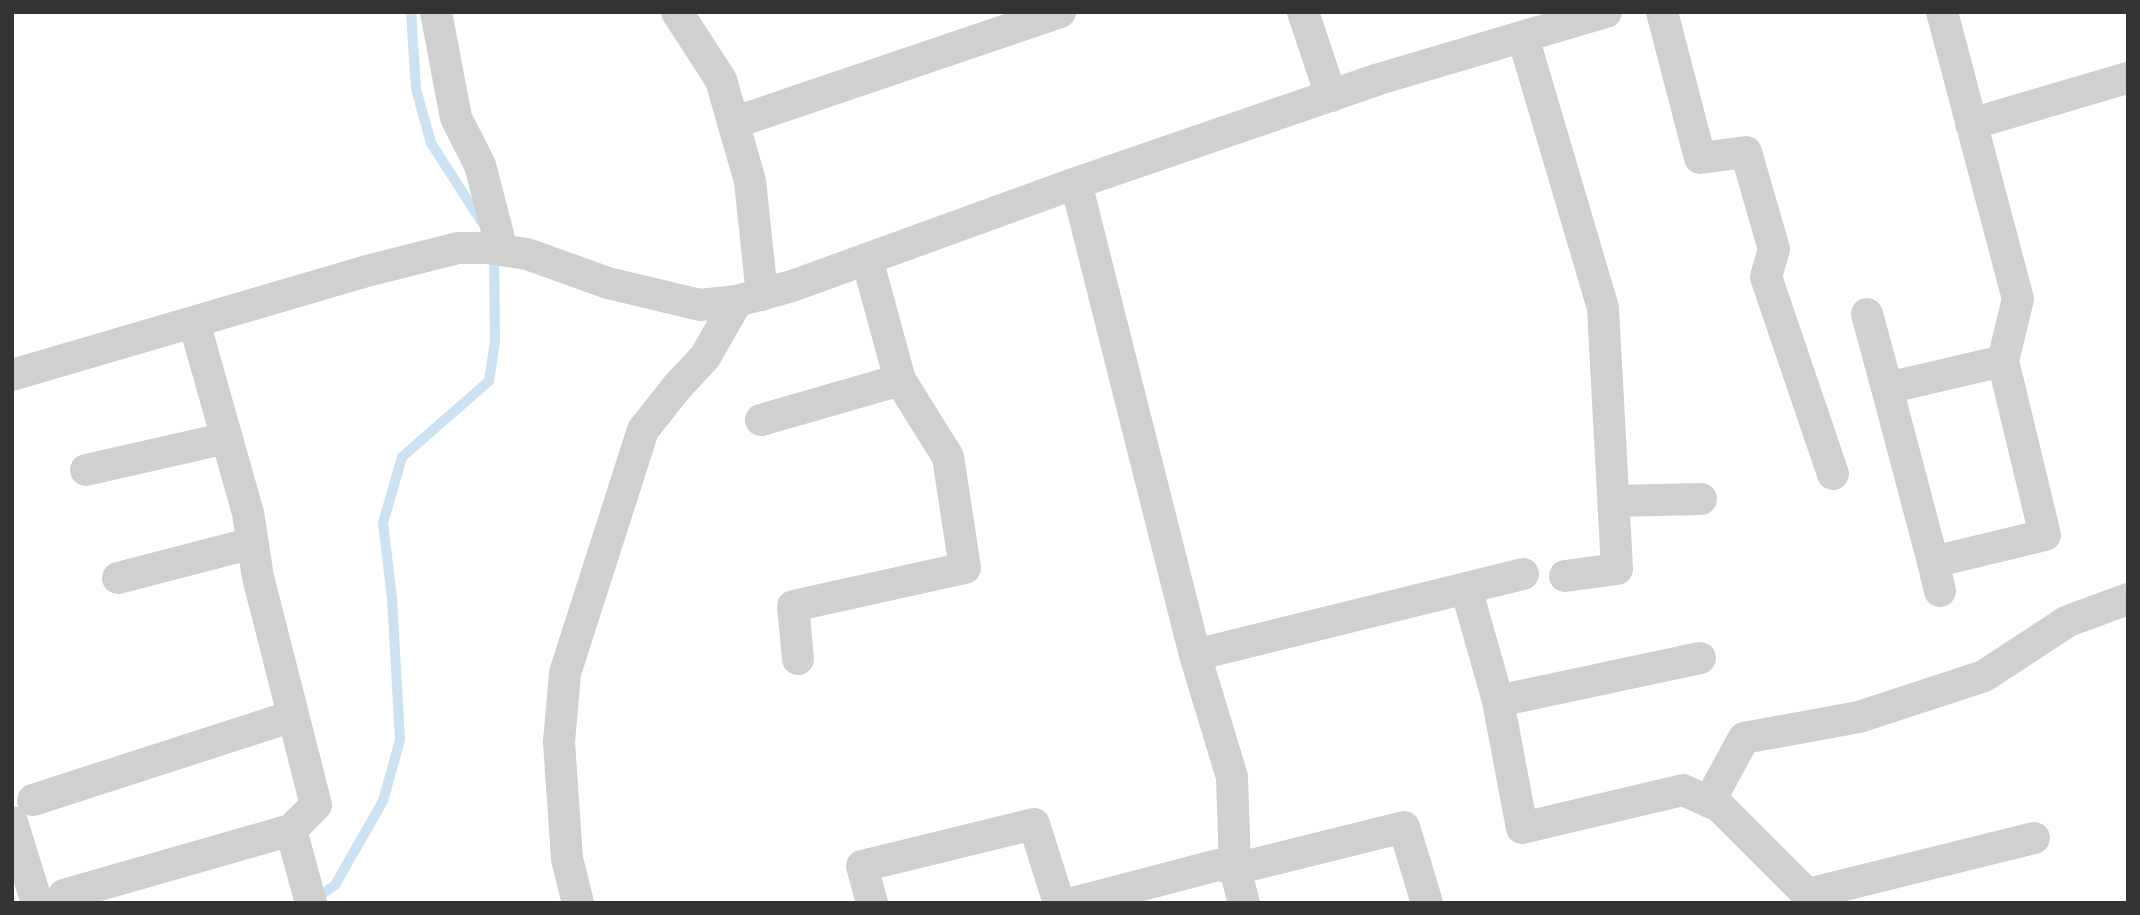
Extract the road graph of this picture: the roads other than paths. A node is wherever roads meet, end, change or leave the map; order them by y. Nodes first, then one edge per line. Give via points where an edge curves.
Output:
1 (436, 12) edge
2 (677, 12) edge
3 (1060, 12) edge
4 (1303, 12) edge
5 (1606, 12) edge
6 (1662, 12) edge
7 (1941, 12) edge
8 (1523, 37) junction
9 (2127, 78) edge
10 (1331, 96) junction
11 (733, 123) junction
12 (1971, 124) junction
13 (1076, 183) junction
14 (502, 250) junction
15 (867, 259) junction
16 (749, 298) junction
17 (1867, 314) dead end
18 (194, 322) junction
19 (2003, 361) junction
20 (12, 375) edge
21 (900, 380) junction
22 (1887, 388) junction
23 (761, 420) dead end
24 (227, 438) junction
25 (86, 470) dead end
26 (1833, 474) dead end
27 (1701, 499) dead end
28 (1614, 502) junction
29 (253, 543) junction
30 (1523, 574) dead end
31 (1565, 576) dead end
32 (118, 578) dead end
33 (1466, 588) junction
34 (2128, 598) edge
35 (1195, 655) junction
36 (1700, 658) dead end
37 (798, 659) dead end
38 (1498, 701) junction
39 (293, 716) junction
40 (1709, 802) junction
41 (19, 830) edge
42 (291, 830) junction
43 (2034, 838) dead end
44 (1235, 869) junction
45 (308, 892) edge
46 (1812, 898) edge
47 (50, 899) edge
48 (578, 903) edge
49 (872, 903) edge
50 (1059, 903) edge
51 (1073, 903) edge
52 (1244, 903) edge
53 (1427, 903) edge

1 - 14 street via 456,118 480,166
2 - 11 street via 720,80
3 - 11 street
4 - 10 street
5 - 8 street
6 - 26 street via 1700,158 1746,152 1774,249 1766,276
7 - 12 street
8 - 10 street
8 - 28 street via 1603,308
9 - 12 street
10 - 13 street
11 - 16 street via 750,181
12 - 19 street via 2018,299
13 - 15 street
13 - 35 street
14 - 16 street via 700,305
14 - 18 street via 458,248
15 - 16 street
15 - 21 street
16 - 48 street via 643,430 565,673 559,742 567,859
17 - 22 street
18 - 20 street
18 - 24 street
19 - 22 street
19 - 22 street via 2045,535 1937,576
21 - 23 street
21 - 37 street via 948,457 965,568 793,606
24 - 25 street
24 - 29 street
27 - 28 street
28 - 31 street via 1618,569
29 - 32 street
29 - 39 street
30 - 33 street
33 - 35 street
33 - 38 street
34 - 40 street via 2068,621 1984,676 1859,717 1744,738
35 - 44 street via 1232,777
36 - 38 street
38 - 40 street via 1522,828 1683,790
39 - 41 street
39 - 42 street via 316,805
40 - 46 street via 1719,806
41 - 47 street
42 - 45 street
42 - 47 street
43 - 46 street
44 - 51 street via 1218,865
44 - 52 street
44 - 53 street via 1404,827
49 - 50 street via 862,866 1034,824

